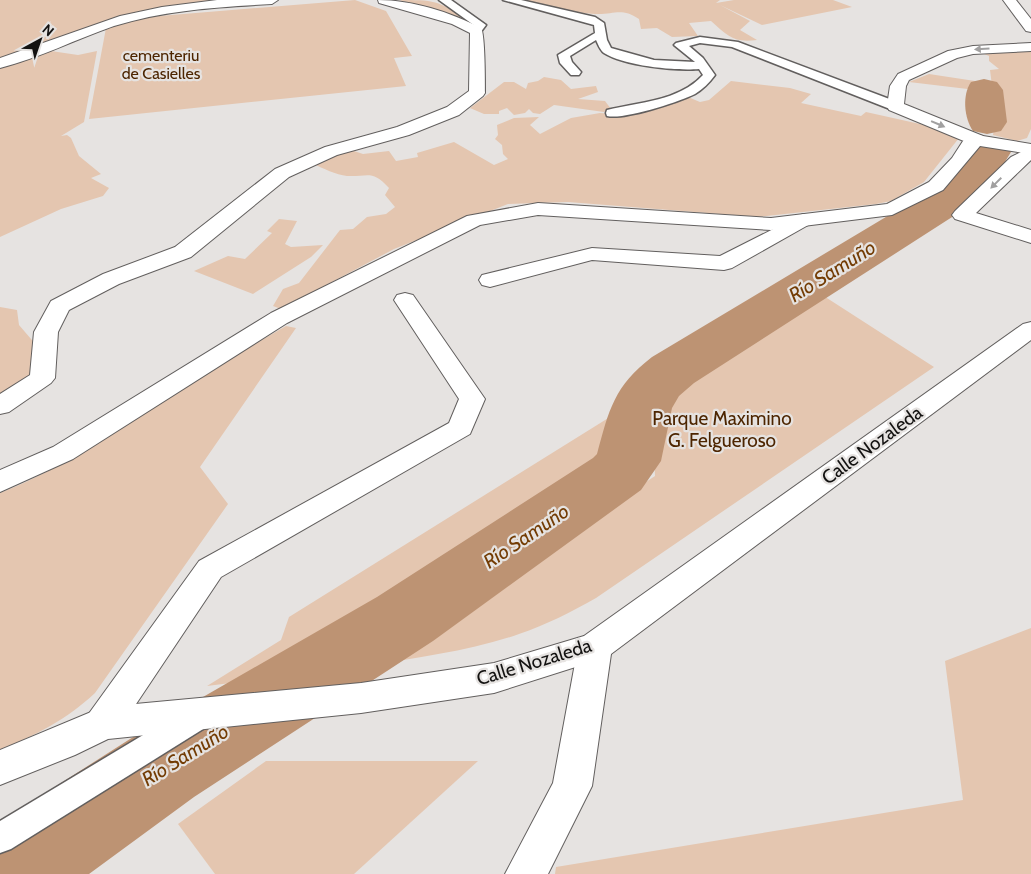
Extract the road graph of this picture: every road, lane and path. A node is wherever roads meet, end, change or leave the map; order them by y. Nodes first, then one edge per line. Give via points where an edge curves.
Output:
1 (272, 0) edge
2 (384, 0) edge
3 (444, 0) edge
4 (508, 0) edge
5 (1009, 0) edge
6 (1031, 28) edge
7 (476, 31) junction
8 (602, 34) junction
9 (1031, 47) edge
10 (0, 63) edge
11 (702, 65) junction
12 (575, 72) dead end
13 (895, 106) junction
14 (612, 113) dead end
15 (977, 140) junction
16 (1031, 151) edge
17 (802, 220) junction
18 (1031, 237) edge
19 (490, 280) dead end
20 (405, 300) dead end
21 (1031, 328) edge
22 (0, 406) edge
23 (0, 482) edge
24 (595, 647) junction
25 (205, 713) junction
26 (103, 723) junction
27 (0, 768) edge
28 (0, 838) edge
29 (526, 874) edge

1 - 10 street via 213,3 124,19
2 - 7 street via 457,21
3 - 7 lane via 476,20 481,25
4 - 8 lane via 591,18 599,24
5 - 6 street
7 - 22 street via 479,42 475,57 478,93 453,110 403,131 331,152 282,173 183,252 112,279 59,306 46,332 42,378
8 - 11 lane via 601,40 607,50 620,55 678,68
8 - 12 lane via 564,55 566,63
9 -> 13 street via 953,54 903,77
11 - 13 lane via 680,45 700,40 734,44
11 - 14 lane via 708,75 703,84 669,99
13 -> 15 street
15 - 16 street
15 - 17 street via 968,145 936,186 892,209
16 -> 18 street via 962,215
17 - 19 street via 724,263 592,254
17 - 23 street via 771,224 538,209 474,220 280,318 63,453
20 - 26 street via 472,399 460,428 210,569
21 - 24 street, Calle Nozaleda
24 - 25 street, Calle Nozaleda via 494,678 325,702
24 - 29 street via 572,786
25 - 26 street, Calle Nozaleda
25 - 28 lane
26 - 27 street, Calle Nozaleda via 62,744

